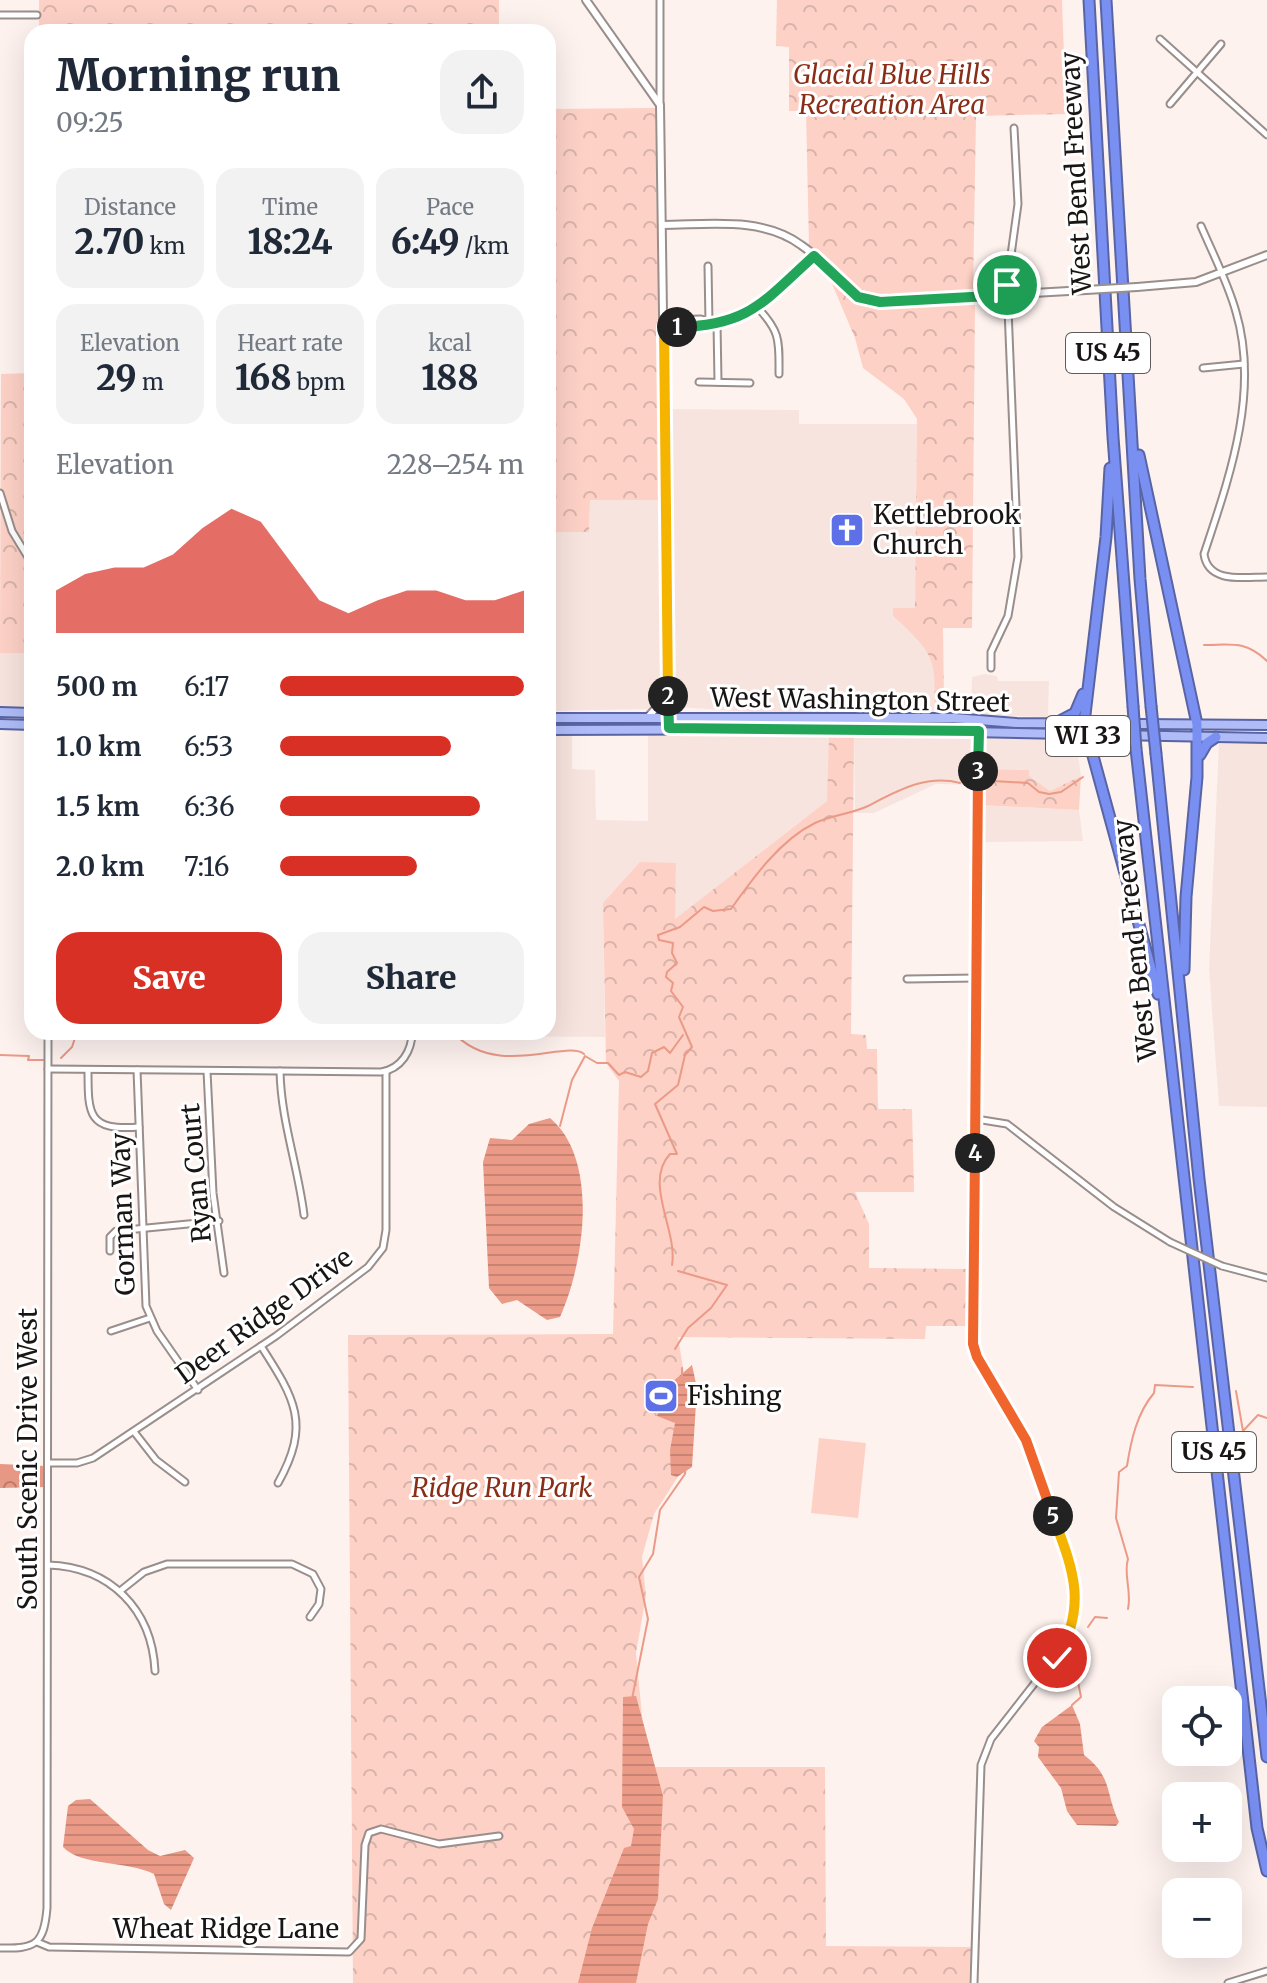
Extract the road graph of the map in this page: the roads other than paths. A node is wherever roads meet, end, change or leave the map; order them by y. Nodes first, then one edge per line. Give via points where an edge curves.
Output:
1 (586, 0) edge
2 (660, 0) edge
3 (1089, 0) edge
4 (1106, 0) edge
5 (0, 15) edge
6 (37, 15) dead end
7 (1160, 39) dead end
8 (1221, 44) dead end
9 (1198, 72) junction
10 (1170, 104) dead end
11 (660, 105) junction
12 (1014, 128) dead end
13 (1267, 135) edge
14 (662, 225) junction
15 (1201, 226) dead end
16 (1267, 255) edge
17 (814, 256) junction
18 (708, 266) dead end
19 (1222, 274) junction
20 (1008, 295) junction
21 (757, 307) junction
22 (664, 323) junction
23 (709, 323) junction
24 (717, 323) junction
25 (1244, 364) junction
26 (1203, 368) dead end
27 (779, 374) dead end
28 (699, 382) dead end
29 (718, 382) junction
30 (750, 383) dead end
31 (1133, 429) junction
32 (1113, 437) junction
33 (0, 493) edge
34 (24, 551) edge
35 (1267, 577) edge
36 (991, 668) dead end
37 (667, 680) junction
38 (1088, 684) junction
39 (0, 712) edge
40 (24, 713) edge
41 (648, 717) junction
42 (669, 717) junction
43 (556, 718) edge
44 (980, 720) junction
45 (1056, 723) junction
46 (1084, 723) junction
47 (0, 724) edge
48 (1197, 724) junction
49 (24, 725) edge
50 (1267, 725) edge
51 (669, 728) junction
52 (556, 730) edge
53 (979, 731) junction
54 (1088, 736) junction
55 (1198, 737) junction
56 (1216, 737) junction
57 (1267, 738) edge
58 (1198, 758) junction
59 (977, 978) junction
60 (907, 979) dead end
61 (1167, 1032) junction
62 (1186, 1037) junction
63 (48, 1040) edge
64 (410, 1040) edge
65 (48, 1069) junction
66 (88, 1070) junction
67 (137, 1070) junction
68 (207, 1071) junction
69 (280, 1071) junction
70 (386, 1071) junction
71 (976, 1119) junction
72 (139, 1127) junction
73 (304, 1215) dead end
74 (219, 1221) junction
75 (143, 1227) junction
76 (110, 1251) dead end
77 (224, 1273) dead end
78 (1267, 1278) edge
79 (150, 1318) junction
80 (111, 1331) dead end
81 (261, 1346) junction
82 (198, 1390) junction
83 (135, 1433) junction
84 (49, 1463) junction
85 (185, 1482) dead end
86 (278, 1483) dead end
87 (48, 1565) junction
88 (120, 1591) junction
89 (310, 1617) dead end
90 (155, 1671) dead end
91 (1267, 1757) edge
92 (499, 1836) dead end
93 (1267, 1871) edge
94 (37, 1942) junction
95 (0, 1948) edge
96 (1267, 1971) edge
97 (974, 1983) edge
98 (1228, 1983) edge

1 - 11 street
2 - 11 street
3 - 32 highway, West Bend Freeway / US 45
4 - 31 highway, West Bend Freeway / US 45
5 - 6 street
7 - 9 street
8 - 9 street
9 - 10 street
9 - 13 street
11 - 14 street
12 - 20 street via 1018,204 1007,264
14 - 17 street via 751,226 786,236
14 - 22 street
15 - 19 street
16 - 19 street
17 - 20 street via 858,297 880,302
17 - 21 street
18 - 23 street
19 - 20 street, bridge via 1196,282
19 - 25 street via 1237,314
20 - 36 street via 1018,557 1008,616 991,652
21 - 24 street via 741,318
21 - 27 street via 779,336
22 - 23 street
22 - 37 street
23 - 24 street
24 - 29 street
25 - 26 street
25 - 35 street via 1246,391 1235,449 1204,554 1212,573
28 - 29 street
29 - 30 street
31 - 48 highway
31 - 62 highway, West Bend Freeway / US 45, bridge via 1151,706
32 - 38 highway
32 - 61 highway, West Bend Freeway / US 45, bridge via 1136,749
33 - 34 street
37 - 41 street via 659,705
37 - 42 street
38 - 45 highway via 1075,713
38 - 46 highway
39 - 40 main road
41 - 42 main road, West Washington Street / WI 33
41 - 43 main road, West Washington Street / WI 33
42 - 44 main road, West Washington Street / WI 33
42 - 51 street
44 - 45 main road, West Washington Street / WI 33
44 - 53 street
45 - 46 main road, West Washington Street / WI 33
46 - 48 main road, West Washington Street / WI 33
46 - 54 highway
47 - 49 main road
48 - 50 main road, West Washington Street / WI 33
48 - 55 highway
51 - 52 main road, West Washington Street / WI 33
51 - 53 main road, West Washington Street / WI 33
53 - 54 main road, West Washington Street / WI 33
53 - 59 street
54 - 55 main road, West Washington Street / WI 33
54 - 61 highway
55 - 56 main road, West Washington Street / WI 33
55 - 58 highway
56 - 57 main road, West Washington Street / WI 33
56 - 58 highway
58 - 62 highway via 1184,945
59 - 60 street
59 - 71 street
61 - 93 highway, West Bend Freeway / US 45 via 1257,1828
62 - 91 highway, West Bend Freeway / US 45
63 - 65 street, South Scenic Drive West
64 - 70 street via 406,1055
65 - 66 street
65 - 84 street, South Scenic Drive West
66 - 67 street
66 - 72 street via 88,1107 94,1118 108,1128
67 - 68 street
67 - 72 street, Gorman Way
68 - 69 street
68 - 74 street, Ryan Court
69 - 70 street
69 - 73 street via 286,1132
70 - 81 street, Deer Ridge Drive via 383,1248 368,1267
71 - 78 street, bridge via 1007,1124 1114,1207 1170,1242 1222,1266
71 - 97 street via 973,1344 1026,1440 1073,1569 1076,1594 1063,1647 991,1739 981,1765
72 - 75 street, Gorman Way
74 - 75 street
74 - 77 street, Ryan Court
75 - 76 street via 114,1232
75 - 79 street, Gorman Way
79 - 80 street
79 - 82 street, Gorman Way
81 - 82 street, Deer Ridge Drive
81 - 86 street via 296,1407 296,1447
82 - 83 street, Deer Ridge Drive
83 - 84 street, Deer Ridge Drive via 93,1458
83 - 85 street via 156,1460
84 - 87 street, South Scenic Drive West
87 - 88 street via 83,1569
87 - 94 street, South Scenic Drive West via 47,1878 45,1928
88 - 89 street via 144,1572 167,1564 292,1564 313,1574 321,1589
88 - 90 street via 144,1624
92 - 94 street, Wheat Ridge Lane via 446,1844 381,1829 369,1833 361,1939 349,1952 49,1947
94 - 95 street
96 - 98 street

